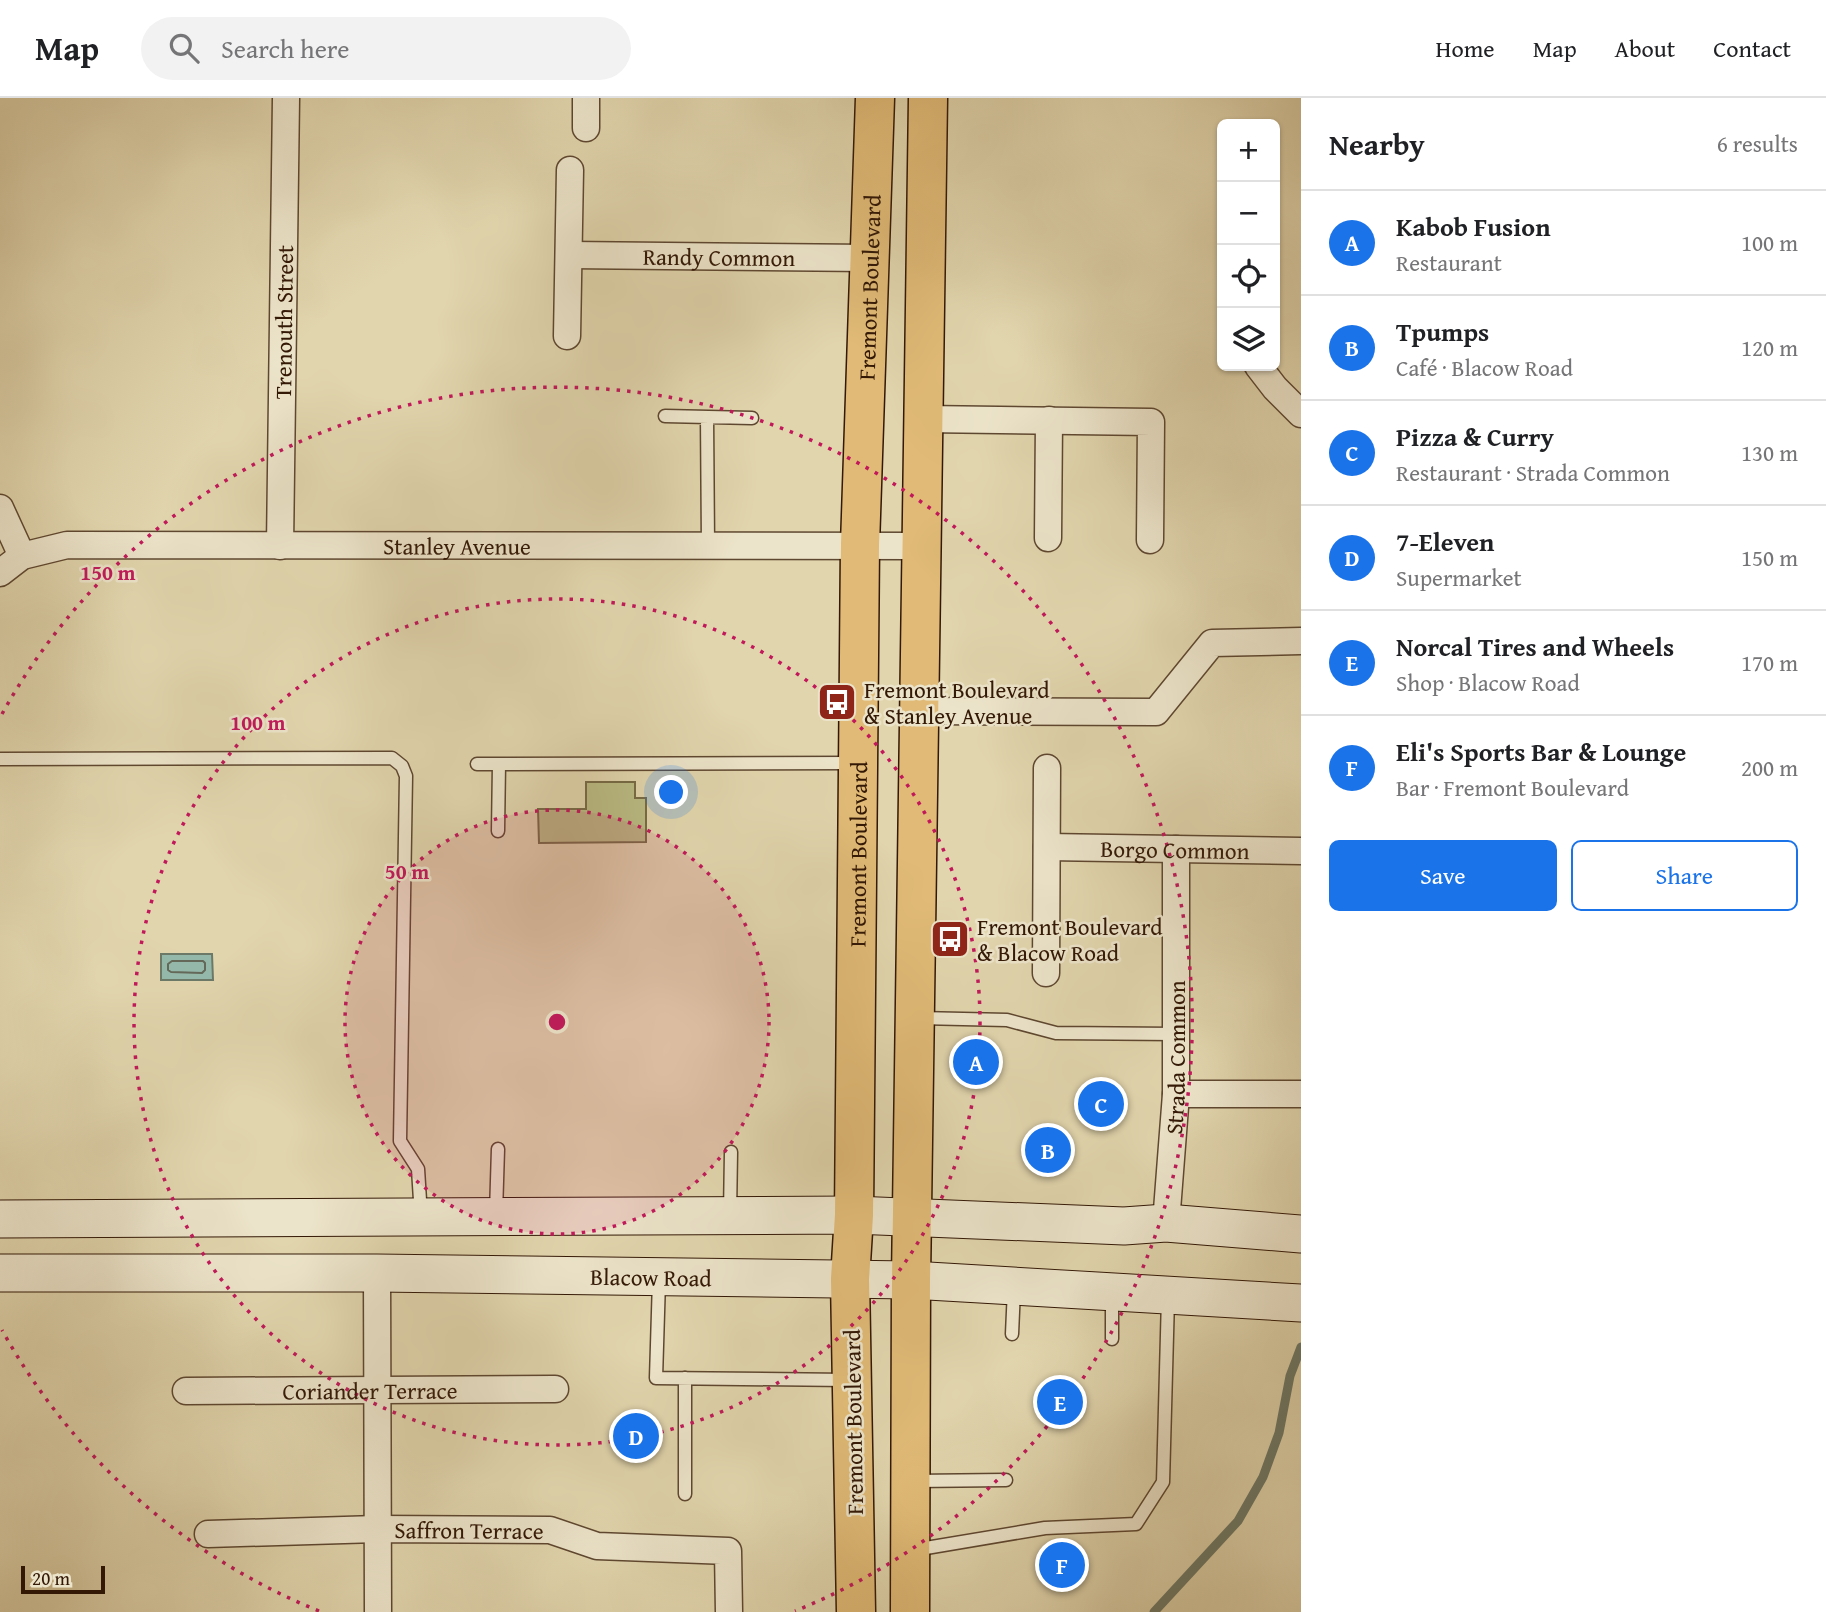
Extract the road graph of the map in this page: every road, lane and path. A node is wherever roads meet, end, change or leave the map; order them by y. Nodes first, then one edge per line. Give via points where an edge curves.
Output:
1 (286, 98) edge
2 (586, 98) edge
3 (875, 98) edge
4 (928, 98) edge
5 (586, 128) dead end
6 (570, 170) dead end
7 (569, 255) junction
8 (870, 258) junction
9 (567, 336) dead end
10 (1262, 371) edge
11 (1301, 414) edge
12 (665, 416) dead end
13 (707, 417) junction
14 (752, 418) dead end
15 (924, 419) junction
16 (1049, 420) junction
17 (0, 508) edge
18 (1048, 538) dead end
19 (1150, 540) dead end
20 (708, 545) junction
21 (860, 545) junction
22 (280, 546) junction
23 (922, 546) junction
24 (22, 556) junction
25 (0, 573) edge
26 (1301, 641) edge
27 (920, 711) junction
28 (0, 759) edge
29 (858, 763) junction
30 (477, 764) dead end
31 (499, 764) junction
32 (1047, 768) dead end
33 (498, 831) dead end
34 (1047, 846) junction
35 (1176, 849) junction
36 (1301, 851) edge
37 (1046, 973) dead end
38 (915, 1018) junction
39 (1175, 1034) junction
40 (1176, 1094) junction
41 (1301, 1094) edge
42 (498, 1149) dead end
43 (731, 1152) dead end
44 (854, 1215) junction
45 (730, 1216) junction
46 (421, 1217) junction
47 (496, 1217) junction
48 (912, 1217) junction
49 (0, 1219) edge
50 (1166, 1223) junction
51 (1301, 1234) edge
52 (0, 1273) edge
53 (377, 1273) junction
54 (659, 1276) junction
55 (850, 1279) junction
56 (911, 1280) junction
57 (1014, 1286) junction
58 (1112, 1292) junction
59 (1168, 1295) junction
60 (1301, 1303) edge
61 (1012, 1334) dead end
62 (1112, 1339) dead end
63 (685, 1378) junction
64 (852, 1380) junction
65 (555, 1389) dead end
66 (377, 1390) junction
67 (186, 1391) dead end
68 (1006, 1480) dead end
69 (911, 1481) junction
70 (685, 1494) dead end
71 (377, 1529) junction
72 (208, 1534) dead end
73 (911, 1550) junction
74 (378, 1612) edge
75 (729, 1612) edge
76 (856, 1612) edge
77 (911, 1612) edge

1 - 22 street, Trenouth Street
2 - 5 street
3 - 8 main road, Fremont Boulevard
4 - 15 main road
6 - 7 street
7 - 8 street, Randy Common
7 - 9 street
8 - 21 main road, Fremont Boulevard
10 - 11 street
12 - 13 lane
13 - 14 lane
13 - 20 lane
15 - 16 street
15 - 23 main road
16 - 18 street
16 - 19 street via 1151,422
17 - 24 street
20 - 21 street, Stanley Avenue
20 - 22 street, Stanley Avenue
21 - 23 street, Stanley Avenue
21 - 29 main road, Fremont Boulevard
22 - 24 street, Stanley Avenue via 67,545
23 - 27 main road
24 - 25 street, Stanley Avenue
26 - 27 street via 1212,643 1157,712
27 - 38 main road
28 - 46 lane via 392,758 402,766 406,776 400,1141 418,1169
29 - 31 lane
29 - 44 main road, Fremont Boulevard
30 - 31 lane
31 - 33 lane
32 - 34 street
34 - 35 street, Borgo Common
34 - 37 street
35 - 36 street, Borgo Common
35 - 39 street, Strada Common
38 - 39 lane via 1007,1020 1056,1033
38 - 48 main road
39 - 40 street, Strada Common
40 - 41 street
40 - 50 street, Strada Common
42 - 47 lane
43 - 45 lane
44 - 45 main road
44 - 48 main road
44 - 55 main road, Fremont Boulevard
45 - 47 main road
46 - 47 main road
46 - 49 main road
48 - 50 main road via 1124,1226
48 - 56 main road
50 - 51 main road
52 - 53 main road, Blacow Road
53 - 54 main road, Blacow Road
53 - 66 street
54 - 55 main road, Blacow Road
54 - 63 lane via 656,1378
55 - 56 main road, Blacow Road
55 - 64 main road, Fremont Boulevard
56 - 57 main road, Blacow Road
56 - 69 main road
57 - 58 main road, Blacow Road
57 - 61 lane
58 - 59 main road, Blacow Road
58 - 62 lane
59 - 60 main road, Blacow Road
59 - 73 lane via 1163,1482 1136,1524 1045,1528
63 - 64 lane
63 - 70 lane
64 - 76 main road, Fremont Boulevard
65 - 66 street, Coriander Terrace
66 - 67 street, Coriander Terrace
66 - 71 street
68 - 69 lane
69 - 73 main road
71 - 72 street, Saffron Terrace
71 - 74 street
71 - 75 street, Saffron Terrace via 550,1530 597,1546 728,1551
73 - 77 main road

